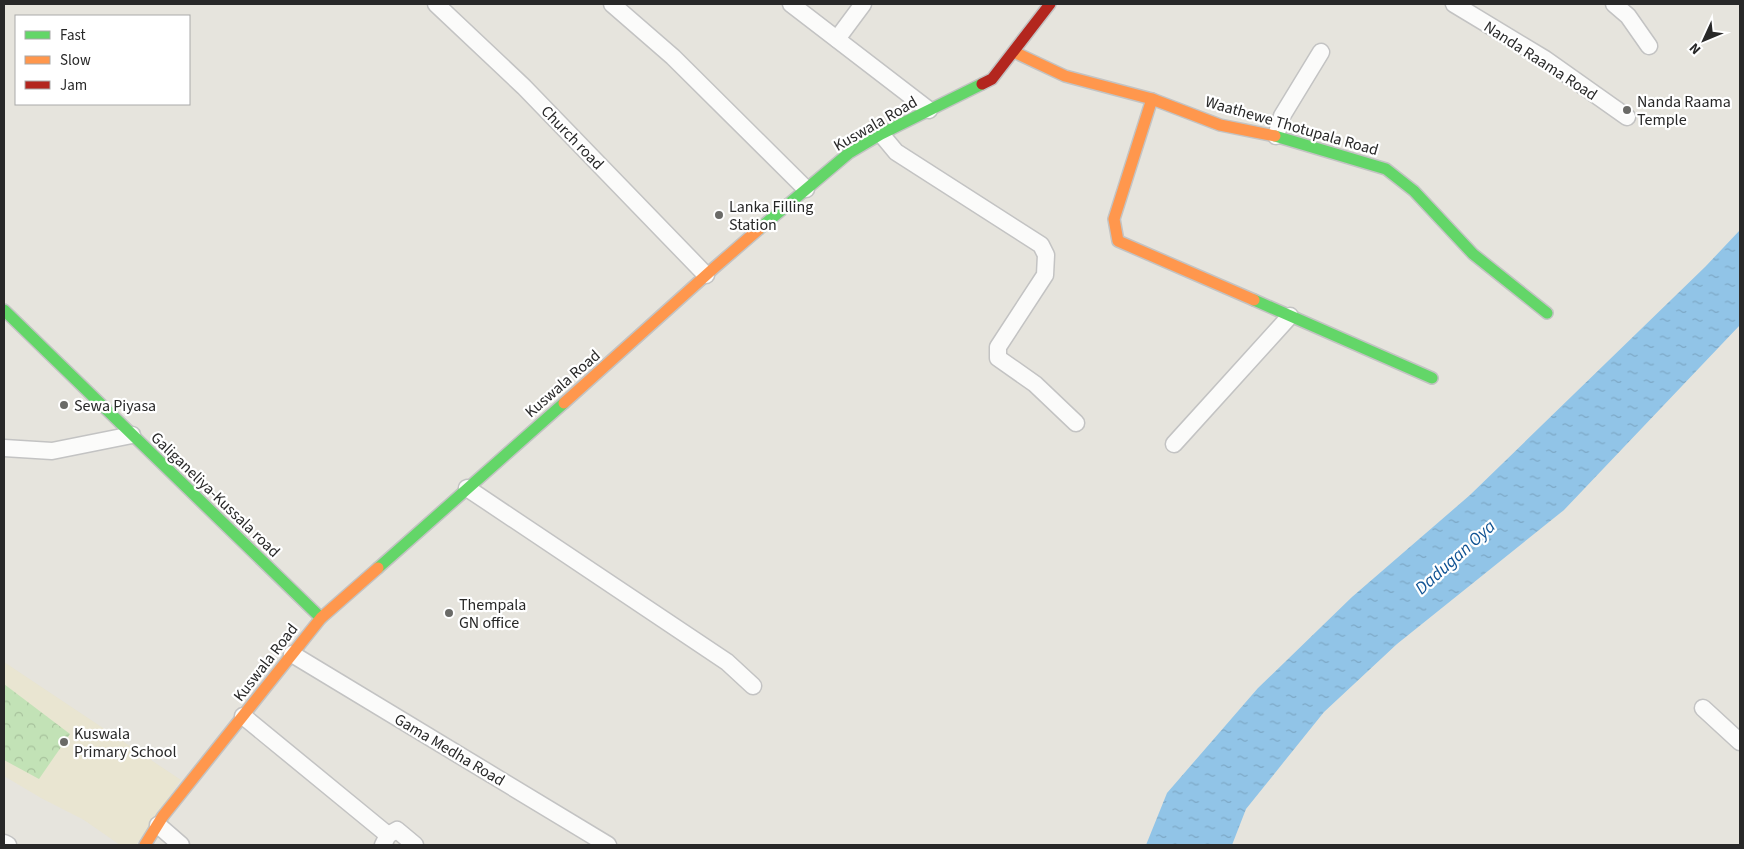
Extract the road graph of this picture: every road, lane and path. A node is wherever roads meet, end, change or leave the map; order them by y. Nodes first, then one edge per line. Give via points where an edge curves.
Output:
1 (436, 4) edge
2 (612, 4) edge
3 (791, 4) edge
4 (863, 4) edge
5 (1050, 4) edge
6 (1454, 4) edge
7 (1614, 4) edge
8 (837, 38) junction
9 (1649, 46) dead end
10 (1014, 52) junction
11 (1321, 52) dead end
12 (1152, 100) junction
13 (929, 110) junction
14 (1627, 117) dead end
15 (881, 134) junction
16 (1276, 136) junction
17 (806, 189) junction
18 (706, 275) junction
19 (4, 310) edge
20 (1547, 313) dead end
21 (1290, 316) junction
22 (1432, 378) dead end
23 (1076, 423) dead end
24 (132, 435) junction
25 (1174, 444) dead end
26 (4, 448) edge
27 (467, 488) junction
28 (320, 618) junction
29 (292, 654) junction
30 (754, 686) dead end
31 (1703, 708) dead end
32 (243, 716) junction
33 (1740, 742) edge
34 (158, 825) junction
35 (386, 840) edge
36 (4, 843) edge
37 (8, 845) edge
38 (144, 845) edge
39 (181, 845) edge
40 (415, 845) edge
41 (608, 845) edge

1 - 18 street, Church road via 524,86
2 - 17 street via 673,57
3 - 8 street
4 - 8 street
5 - 10 street, Kuswala Road
6 - 14 street, Nanda Raama Road via 1545,59
7 - 9 street via 1628,16
8 - 13 street
10 - 12 street, Waathewe Thotupala Road via 1065,76
10 - 13 street, Kuswala Road via 992,79
11 - 16 street via 1282,116
12 - 16 street, Waathewe Thotupala Road via 1220,125
12 - 21 street via 1114,219 1118,242
13 - 15 street, Kuswala Road
15 - 17 street, Kuswala Road via 849,153
15 - 23 street via 896,152 1041,245 1046,255 1045,275 998,347 998,358 1035,384
16 - 20 street, Waathewe Thotupala Road via 1386,169 1414,191 1473,254
17 - 18 street, Kuswala Road
18 - 27 street, Kuswala Road
19 - 24 street, Galiganeliya-Kussala road
21 - 22 street
21 - 25 street
24 - 26 street via 52,451
24 - 28 street, Galiganeliya-Kussala road
27 - 28 street, Kuswala Road
27 - 30 street via 727,662
28 - 29 street, Kuswala Road
29 - 32 street, Kuswala Road
29 - 41 street, Gama Medha Road
31 - 33 street
32 - 34 street, Kuswala Road
32 - 35 street
34 - 38 street, Kuswala Road
34 - 39 street
35 - 40 street via 397,830
36 - 37 street

